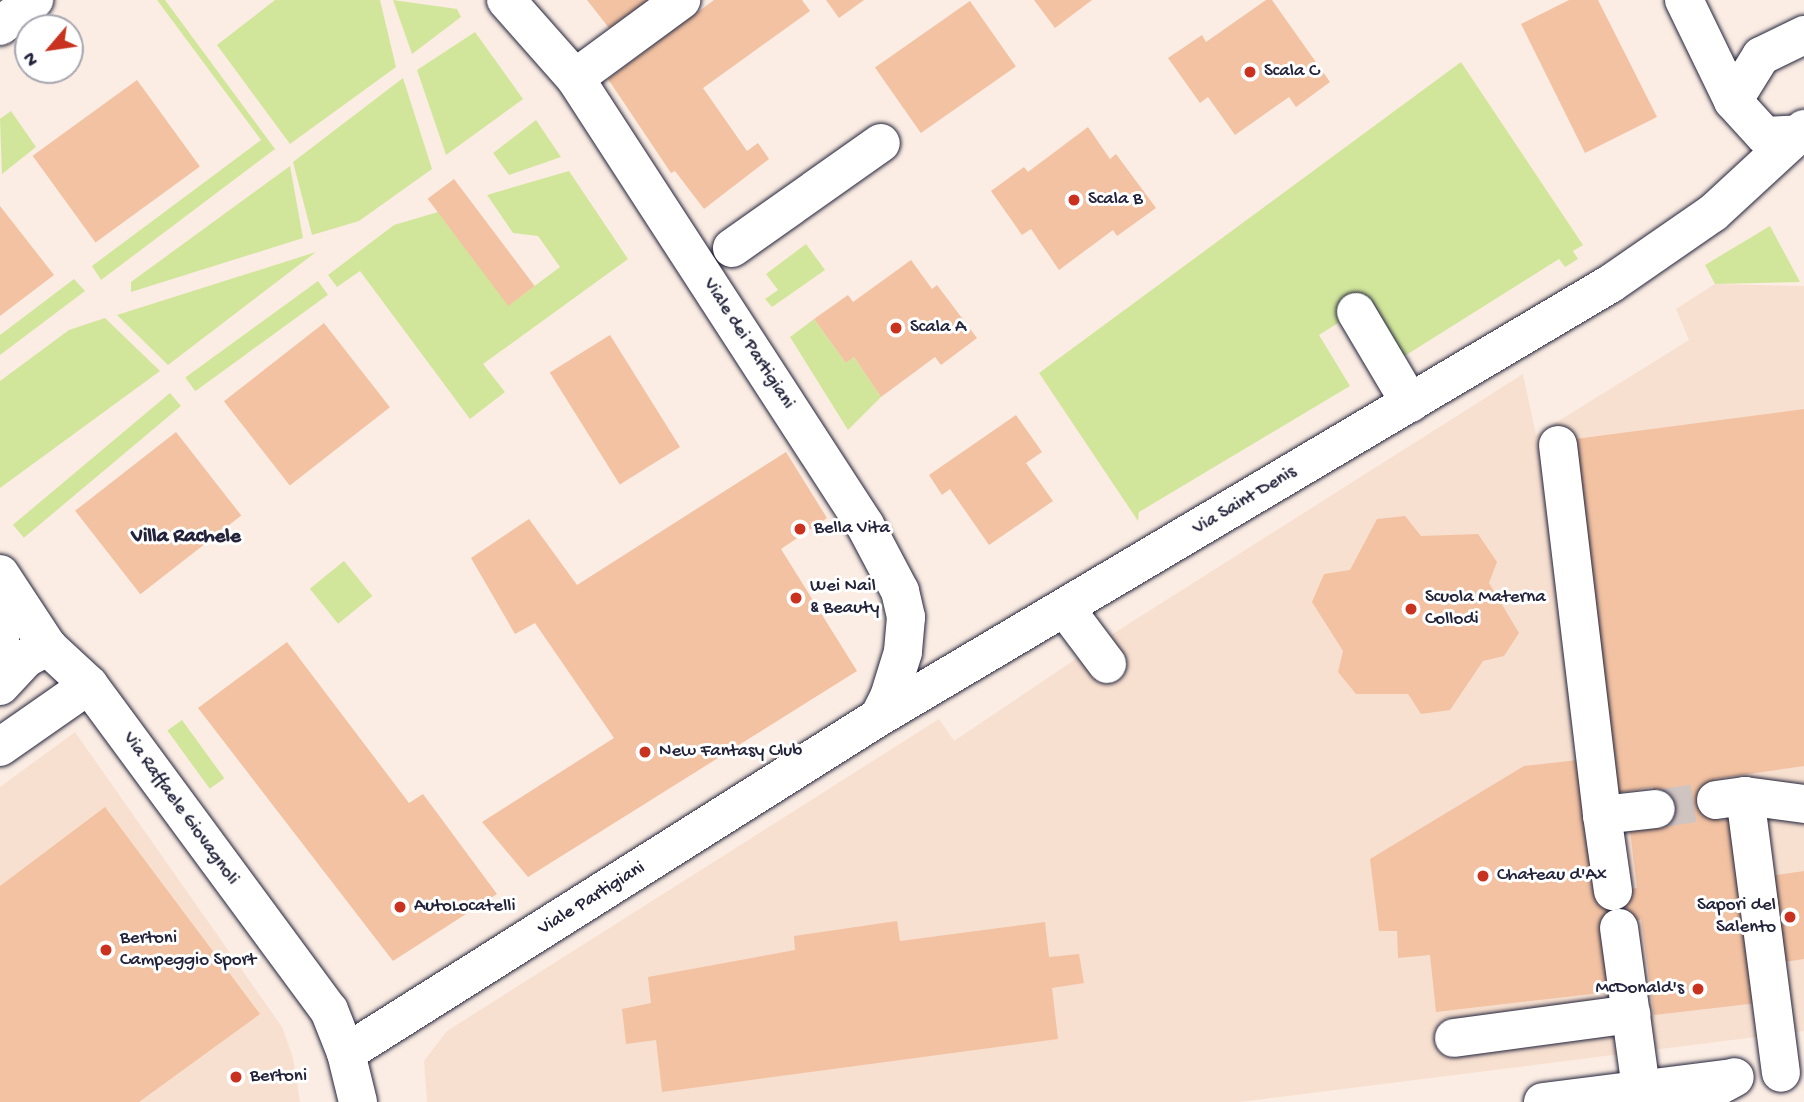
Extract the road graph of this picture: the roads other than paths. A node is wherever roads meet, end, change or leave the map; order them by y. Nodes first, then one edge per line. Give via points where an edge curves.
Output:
1 (34, 0) edge
2 (506, 0) edge
3 (681, 0) edge
4 (1684, 0) edge
5 (0, 26) edge
6 (1804, 35) edge
7 (575, 78) junction
8 (1733, 101) junction
9 (1802, 132) edge
10 (881, 143) dead end
11 (732, 248) dead end
12 (1356, 312) dead end
13 (1410, 402) junction
14 (1558, 444) dead end
15 (0, 574) edge
16 (1065, 608) junction
17 (0, 620) edge
18 (48, 647) junction
19 (0, 653) edge
20 (1107, 664) dead end
21 (0, 685) edge
22 (89, 685) junction
23 (879, 717) junction
24 (0, 747) edge
25 (1804, 804) edge
26 (1656, 809) tunnel mouth
27 (1602, 815) junction
28 (1631, 1014) junction
29 (1454, 1038) dead end
30 (346, 1053) junction
31 (1793, 1072) edge
32 (1735, 1077) junction
33 (1641, 1096) edge
34 (358, 1102) edge
35 (1543, 1102) edge
36 (1689, 1102) edge

1 - 5 street
2 - 7 street, Viale dei Partigiani
3 - 7 street
4 - 8 street
6 - 8 street via 1760,56
7 - 23 street, Viale dei Partigiani via 865,525 900,591 906,617 903,652
8 - 9 street via 1765,136
9 - 13 street, Via Saint Denis via 1713,213 1610,284
10 - 11 street
12 - 13 street
13 - 16 street, Via Saint Denis
14 - 27 street
15 - 18 street, Via Raffaele Giovagnoli
16 - 20 street
16 - 23 street, Via Saint Denis
17 - 19 street
18 - 21 street via 26,658
18 - 22 street, Via Raffaele Giovagnoli
22 - 24 street
22 - 30 street, Via Raffaele Giovagnoli via 329,1010
23 - 30 street, Viale Partigiani
25 - 31 street via 1731,798 1777,1034
26 - 27 street
27 - 28 street
28 - 29 street
28 - 33 street
30 - 34 street
31 - 32 street
32 - 33 street
32 - 36 street
33 - 35 street

